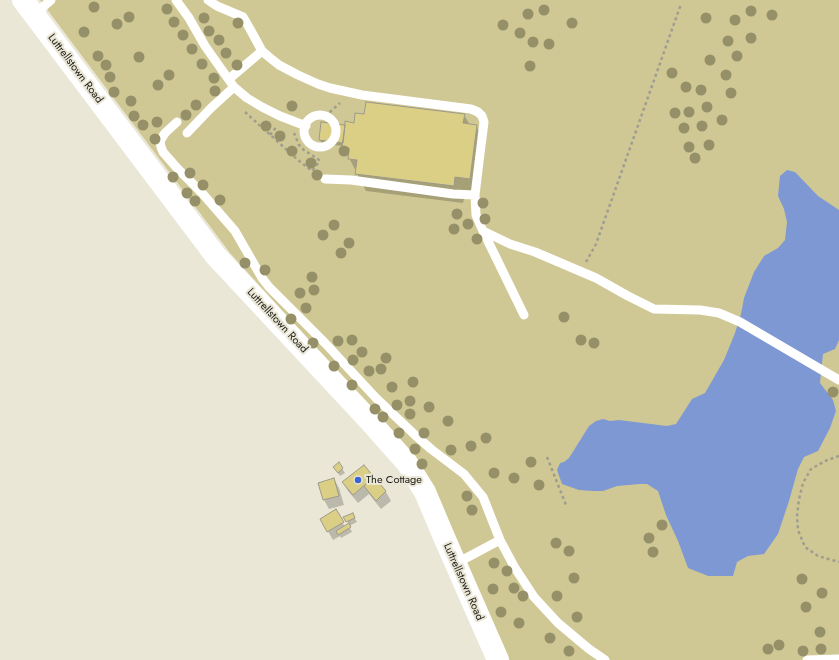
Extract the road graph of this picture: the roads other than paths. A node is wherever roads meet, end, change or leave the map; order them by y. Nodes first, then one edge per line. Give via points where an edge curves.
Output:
1 (51, 0) edge
2 (176, 0) edge
3 (208, 0) edge
4 (29, 8) edge
5 (262, 51) junction
6 (232, 83) junction
7 (177, 122) dead end
8 (306, 126) dead end
9 (187, 133) dead end
10 (325, 179) dead end
11 (475, 195) junction
12 (482, 232) junction
13 (524, 315) dead end
14 (839, 380) edge
15 (500, 540) junction
16 (455, 564) junction
17 (839, 659) edge
18 (498, 660) edge
19 (605, 660) edge
20 (807, 660) edge

1 - 4 lane via 44,6
2 - 6 lane
3 - 5 lane via 243,17
4 - 16 street, Luttrellstown Road via 215,255 407,463 425,492
5 - 6 lane
5 - 11 lane via 279,65 330,88 362,95 472,109 478,112 484,122
6 - 8 lane via 247,98 262,107
6 - 9 lane via 226,94
7 - 15 lane via 160,141 163,152 235,231 269,287 376,398 431,449 464,474 483,497
10 - 11 lane
11 - 12 lane via 476,215
12 - 13 lane
12 - 14 lane via 581,271 654,309 719,313
15 - 16 lane
15 - 19 lane via 534,598 558,623
16 - 18 street, Luttrellstown Road
17 - 20 lane

